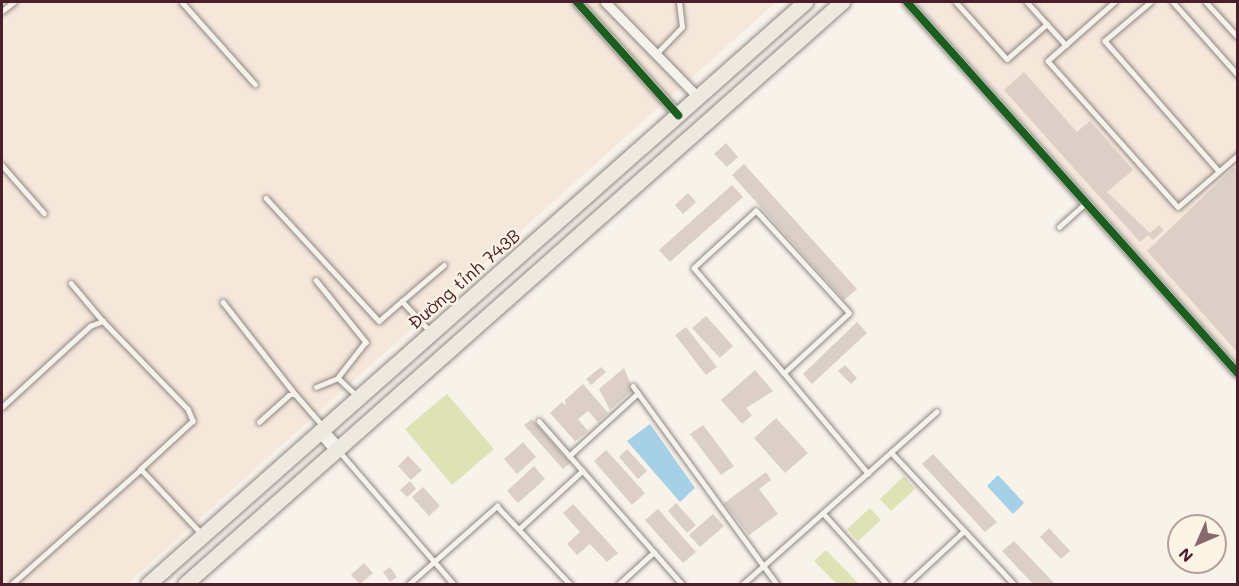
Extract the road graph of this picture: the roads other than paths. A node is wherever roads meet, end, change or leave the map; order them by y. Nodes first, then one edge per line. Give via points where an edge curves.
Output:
1 (14, 2) edge
2 (182, 2) edge
3 (577, 2) edge
4 (606, 2) edge
5 (679, 2) edge
6 (805, 2) edge
7 (842, 2) edge
8 (907, 2) edge
9 (956, 2) edge
10 (1027, 2) edge
11 (1115, 2) edge
12 (1150, 2) edge
13 (1173, 2) edge
14 (1206, 2) edge
15 (2, 11) edge
16 (1047, 24) junction
17 (1238, 37) edge
18 (1066, 45) junction
19 (656, 54) junction
20 (1238, 75) edge
21 (255, 84) dead end
22 (698, 98) junction
23 (678, 115) junction
24 (1238, 155) edge
25 (2, 165) edge
26 (1219, 171) junction
27 (266, 198) dead end
28 (1086, 203) junction
29 (45, 213) dead end
30 (1059, 227) dead end
31 (444, 265) dead end
32 (316, 280) dead end
33 (71, 283) dead end
34 (402, 301) junction
35 (223, 303) dead end
36 (104, 321) junction
37 (432, 333) junction
38 (784, 373) junction
39 (1238, 373) edge
40 (338, 378) junction
41 (633, 386) dead end
42 (316, 387) dead end
43 (638, 393) junction
44 (296, 395) junction
45 (359, 398) junction
46 (2, 407) edge
47 (936, 412) dead end
48 (539, 421) dead end
49 (259, 422) dead end
50 (323, 430) junction
51 (337, 449) junction
52 (891, 452) junction
53 (569, 456) junction
54 (141, 469) junction
55 (582, 471) junction
56 (868, 473) junction
57 (823, 513) junction
58 (519, 529) junction
59 (964, 531) junction
60 (203, 535) junction
61 (654, 552) junction
62 (435, 562) junction
63 (761, 568) junction
64 (12, 585) edge
65 (148, 585) edge
66 (185, 585) edge
67 (409, 585) edge
68 (454, 585) edge
69 (570, 585) edge
70 (619, 585) edge
71 (682, 585) edge
72 (743, 585) edge
73 (777, 585) edge
74 (887, 585) edge
75 (907, 585) edge
76 (1014, 585) edge

1 - 15 lane
2 - 21 lane
3 - 23 street
4 - 19 street
5 - 19 lane via 682,27
6 - 22 main road, Đường tỉnh 743B
7 - 51 main road
8 - 28 street
9 - 16 lane via 1007,59
10 - 16 lane
11 - 18 lane
12 - 26 lane via 1105,41
13 - 20 lane
14 - 17 lane
16 - 18 lane
18 - 26 lane via 1048,61 1178,207
19 - 22 street
22 - 23 main road, Đường tỉnh 743B
23 - 37 main road, Đường tỉnh 743B
24 - 26 lane
25 - 29 lane
27 - 34 lane via 379,321
28 - 30 lane
28 - 39 street
31 - 34 lane
32 - 40 lane via 366,342
33 - 36 lane
34 - 37 lane
35 - 44 lane
36 - 46 lane via 90,326
36 - 54 lane via 188,409 193,421
37 - 45 main road, Đường tỉnh 743B
38 - 38 lane via 849,313 756,211 694,268
38 - 56 lane
40 - 42 lane
40 - 45 lane
41 - 43 lane
43 - 53 lane
43 - 63 lane
44 - 49 lane via 289,395
44 - 50 lane
45 - 50 main road, Đường tỉnh 743B
47 - 52 lane
48 - 53 lane
50 - 51 main road
50 - 60 main road, Đường tỉnh 743B
51 - 62 lane
51 - 66 main road
52 - 56 lane
52 - 59 lane
53 - 55 lane
54 - 60 lane
54 - 64 lane
55 - 58 lane
55 - 61 lane
56 - 57 lane
57 - 63 lane
57 - 74 lane
58 - 62 lane via 497,506
58 - 69 lane
59 - 75 lane
59 - 76 lane
60 - 65 main road, Đường tỉnh 743B
61 - 70 lane
61 - 71 lane
62 - 67 lane
62 - 68 lane
63 - 72 lane
63 - 73 lane

